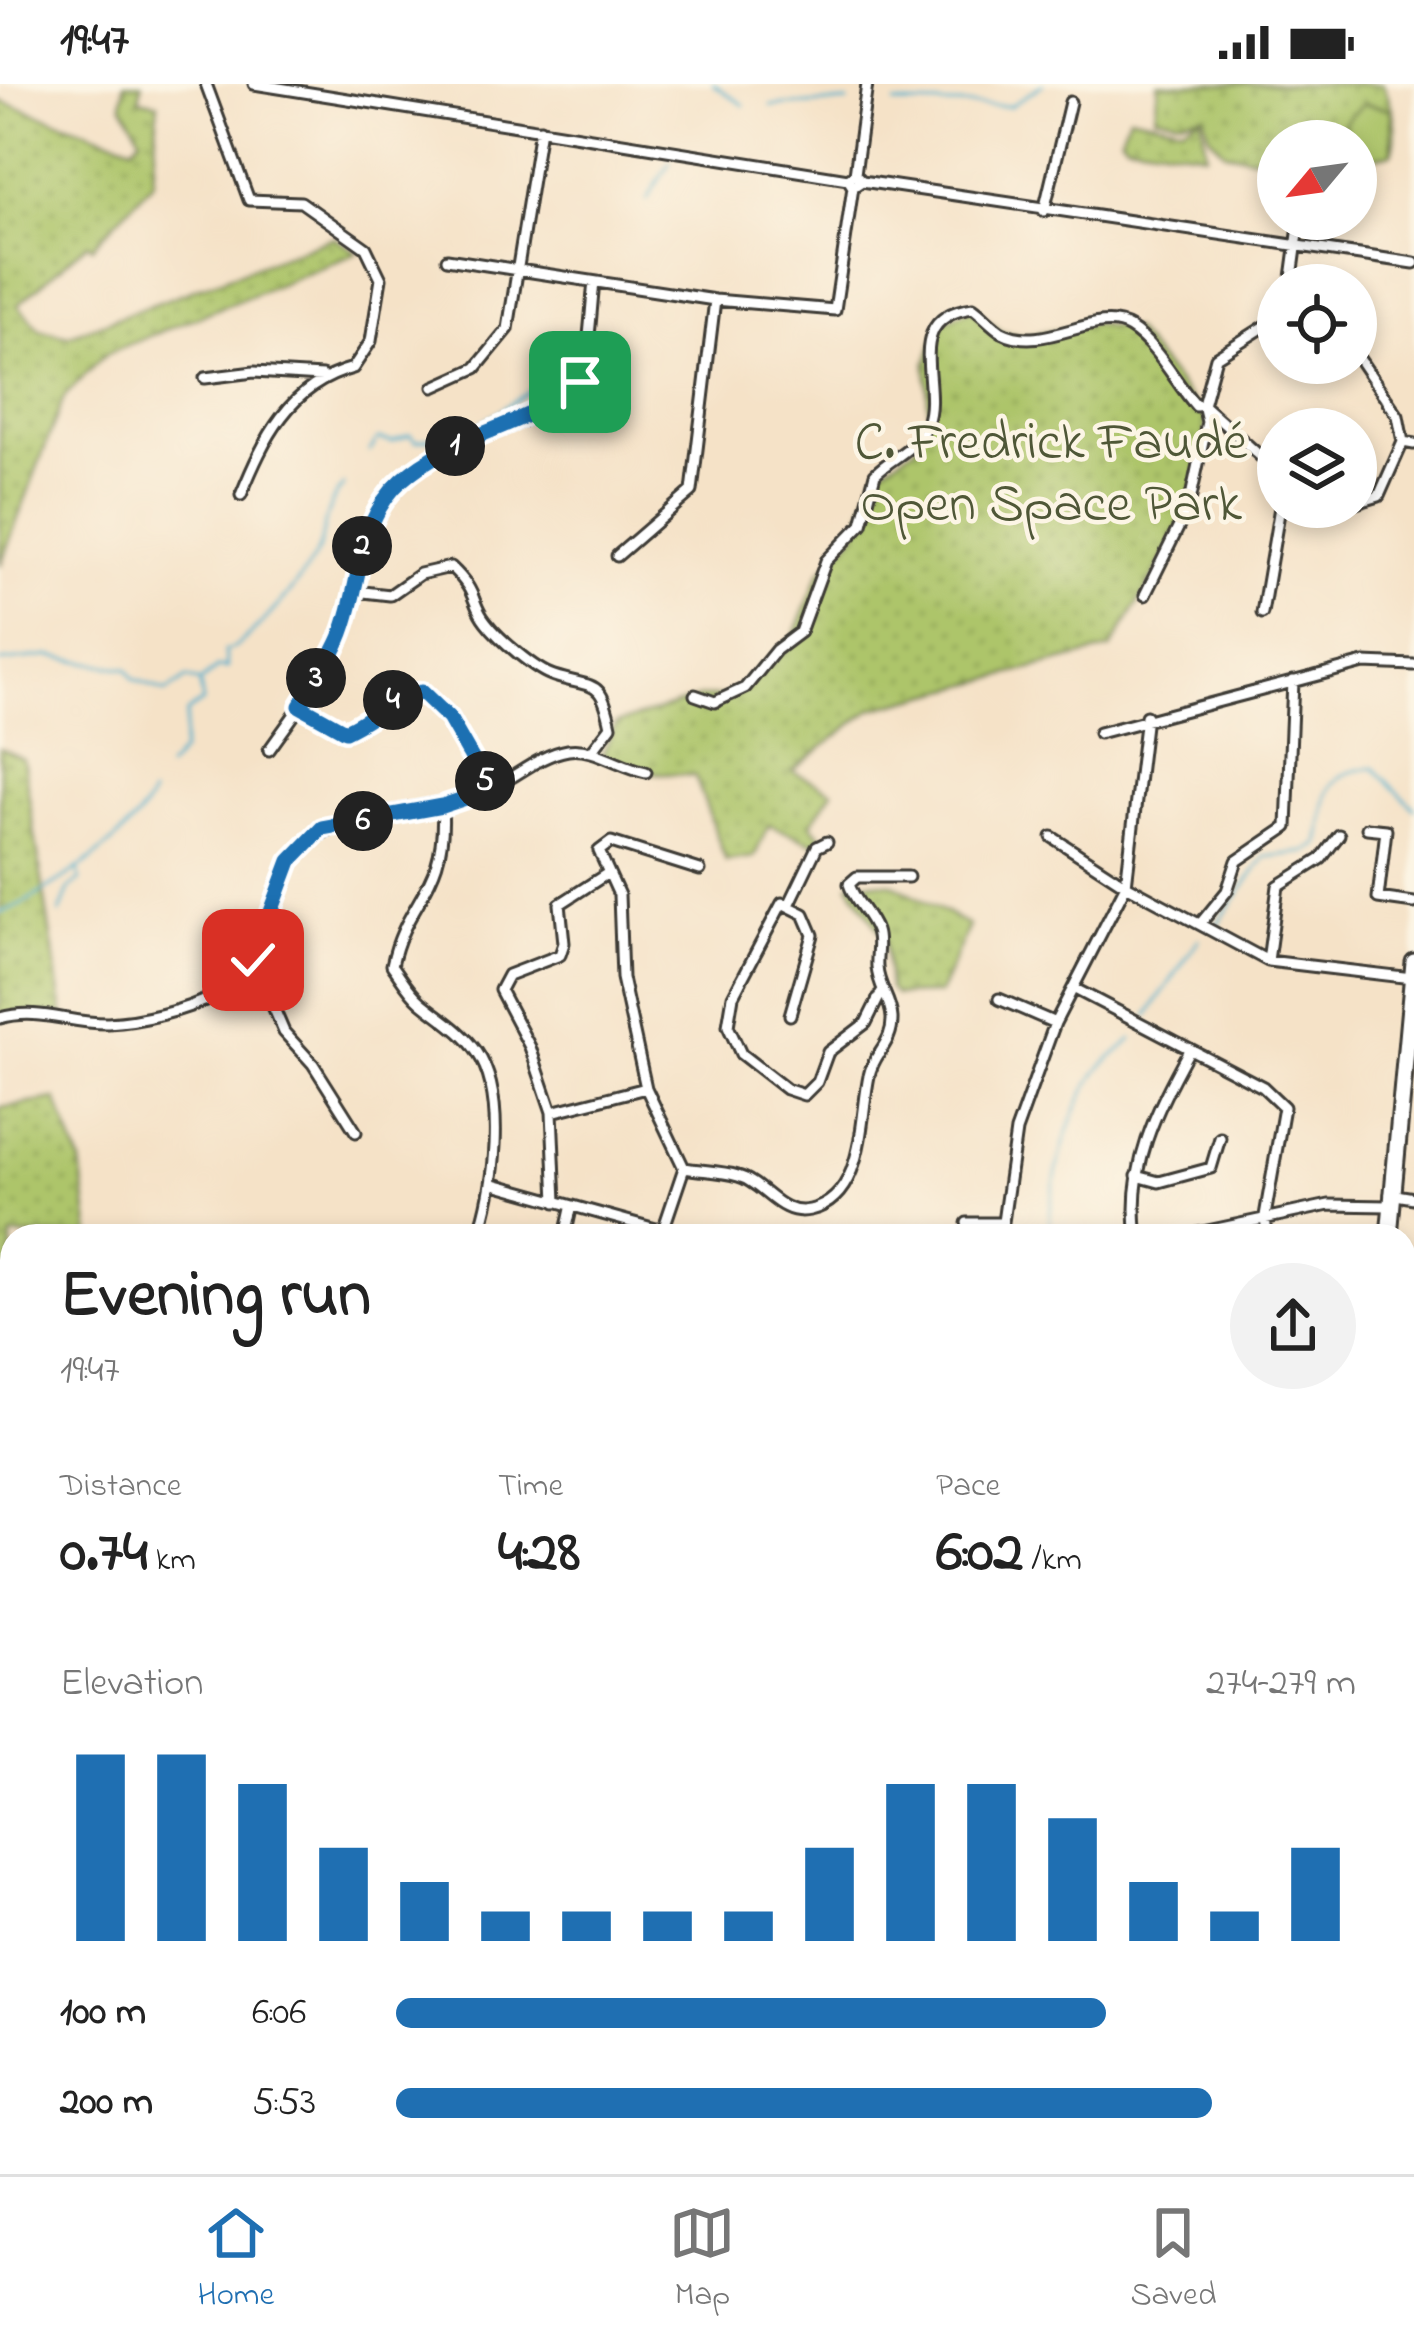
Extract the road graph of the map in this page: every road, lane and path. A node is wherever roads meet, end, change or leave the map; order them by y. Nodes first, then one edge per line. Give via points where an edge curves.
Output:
1 (206, 84) edge
2 (254, 84) edge
3 (867, 84) edge
4 (1070, 102) dead end
5 (540, 129) junction
6 (854, 180) junction
7 (1044, 211) junction
8 (1295, 240) edge
9 (1293, 247) junction
10 (447, 259) dead end
11 (1414, 262) edge
12 (1292, 264) edge
13 (519, 271) junction
14 (594, 283) junction
15 (715, 300) junction
16 (1257, 331) edge
17 (322, 376) junction
18 (206, 378) dead end
19 (1376, 384) edge
20 (434, 387) dead end
21 (1203, 405) junction
22 (1408, 443) edge
23 (1257, 453) edge
24 (241, 495) dead end
25 (1377, 497) edge
26 (1276, 528) edge
27 (617, 556) dead end
28 (355, 591) junction
29 (1145, 595) dead end
30 (1262, 613) dead end
31 (1414, 665) edge
32 (1293, 681) junction
33 (695, 695) dead end
34 (300, 706) junction
35 (1146, 716) junction
36 (1099, 733) dead end
37 (269, 750) dead end
38 (591, 752) junction
39 (646, 772) dead end
40 (490, 790) junction
41 (442, 806) junction
42 (1367, 827) dead end
43 (1339, 835) dead end
44 (1052, 837) dead end
45 (827, 842) dead end
46 (700, 870) dead end
47 (605, 875) junction
48 (908, 878) dead end
49 (1126, 885) junction
50 (790, 903) junction
51 (1414, 903) edge
52 (1200, 924) junction
53 (253, 960) junction
54 (1268, 962) junction
55 (1413, 970) edge
56 (1076, 989) junction
57 (881, 992) junction
58 (999, 999) dead end
59 (790, 1015) dead end
60 (0, 1018) edge
61 (1055, 1023) junction
62 (1188, 1052) junction
63 (646, 1088) junction
64 (552, 1112) junction
65 (1406, 1119) edge
66 (356, 1132) dead end
67 (1220, 1138) dead end
68 (684, 1168) junction
69 (1137, 1176) junction
70 (494, 1184) junction
71 (1414, 1198) edge
72 (1390, 1200) junction
73 (556, 1202) junction
74 (571, 1209) junction
75 (1265, 1216) junction
76 (967, 1223) dead end
77 (1001, 1223) joint
78 (482, 1224) edge
79 (568, 1224) edge
80 (628, 1224) edge
81 (665, 1224) edge
82 (1137, 1224) edge
83 (1233, 1224) edge
84 (1266, 1224) edge
85 (1390, 1224) edge

1 - 17 street via 250,200 302,202 366,248 381,279 371,341 352,368
2 - 5 street
3 - 6 street
4 - 7 street
5 - 6 street
5 - 13 street
6 - 7 street
6 - 15 street via 835,310
7 - 9 street
8 - 9 street
9 - 11 street
9 - 12 street
10 - 13 street
13 - 14 street
13 - 20 street via 501,342 476,368
14 - 15 street
14 - 28 street via 580,382 554,405 443,451 400,481 369,530
15 - 27 street via 692,490
16 - 21 street via 1216,357
17 - 18 street
17 - 24 street via 265,437
19 - 22 street
21 - 23 street
21 - 29 street via 1207,422 1189,506
21 - 33 street via 1122,324 1045,338 1002,332 973,308 940,322 928,342 929,418 915,448 874,474 862,524 826,561 800,632 745,688 715,702
22 - 25 street
26 - 30 street
28 - 34 street via 341,637
28 - 38 street via 390,595 420,574 451,567 473,587 484,620 550,675 590,682 605,698 611,726
31 - 32 street via 1364,663
32 - 35 street
32 - 52 street via 1287,827 1237,861 1227,891
34 - 37 street
34 - 40 street via 345,731 398,696 422,692 449,718
35 - 36 street
35 - 49 street
38 - 39 street
38 - 40 street via 568,750
40 - 41 street
41 - 53 street via 322,828 290,861
41 - 70 street via 436,879 392,964 417,1000 480,1055 493,1110
42 - 51 street via 1386,830 1378,898
43 - 54 street via 1322,859 1278,886
44 - 49 street
45 - 50 street
46 - 47 street via 611,842 599,851
47 - 63 street via 619,895 622,978
47 - 64 street via 560,904 560,955 508,975 500,990
48 - 57 street via 857,877 849,884 876,930
49 - 52 street
49 - 56 street
50 - 57 street via 775,908 733,996 728,1026 741,1054 804,1095 828,1052 866,1022
50 - 59 street via 814,940
52 - 54 street
53 - 60 street via 239,982 183,1009 106,1023 30,1012
53 - 66 street via 284,1032
54 - 55 street
55 - 65 main road
56 - 61 street
56 - 62 street
57 - 68 street via 890,1002 892,1032 871,1068 849,1175 829,1202 799,1211 745,1178
58 - 61 street
61 - 77 street via 1016,1131
62 - 69 street via 1153,1120
62 - 75 street via 1263,1087 1284,1107
63 - 64 street
63 - 68 street
64 - 73 street
65 - 72 main road
67 - 69 street via 1211,1168 1159,1182
68 - 81 street
69 - 82 street
70 - 73 street
70 - 78 street
71 - 72 street
72 - 75 street
72 - 85 main road
73 - 74 street
74 - 79 street
74 - 80 street
75 - 83 street
75 - 84 street
76 - 77 street

